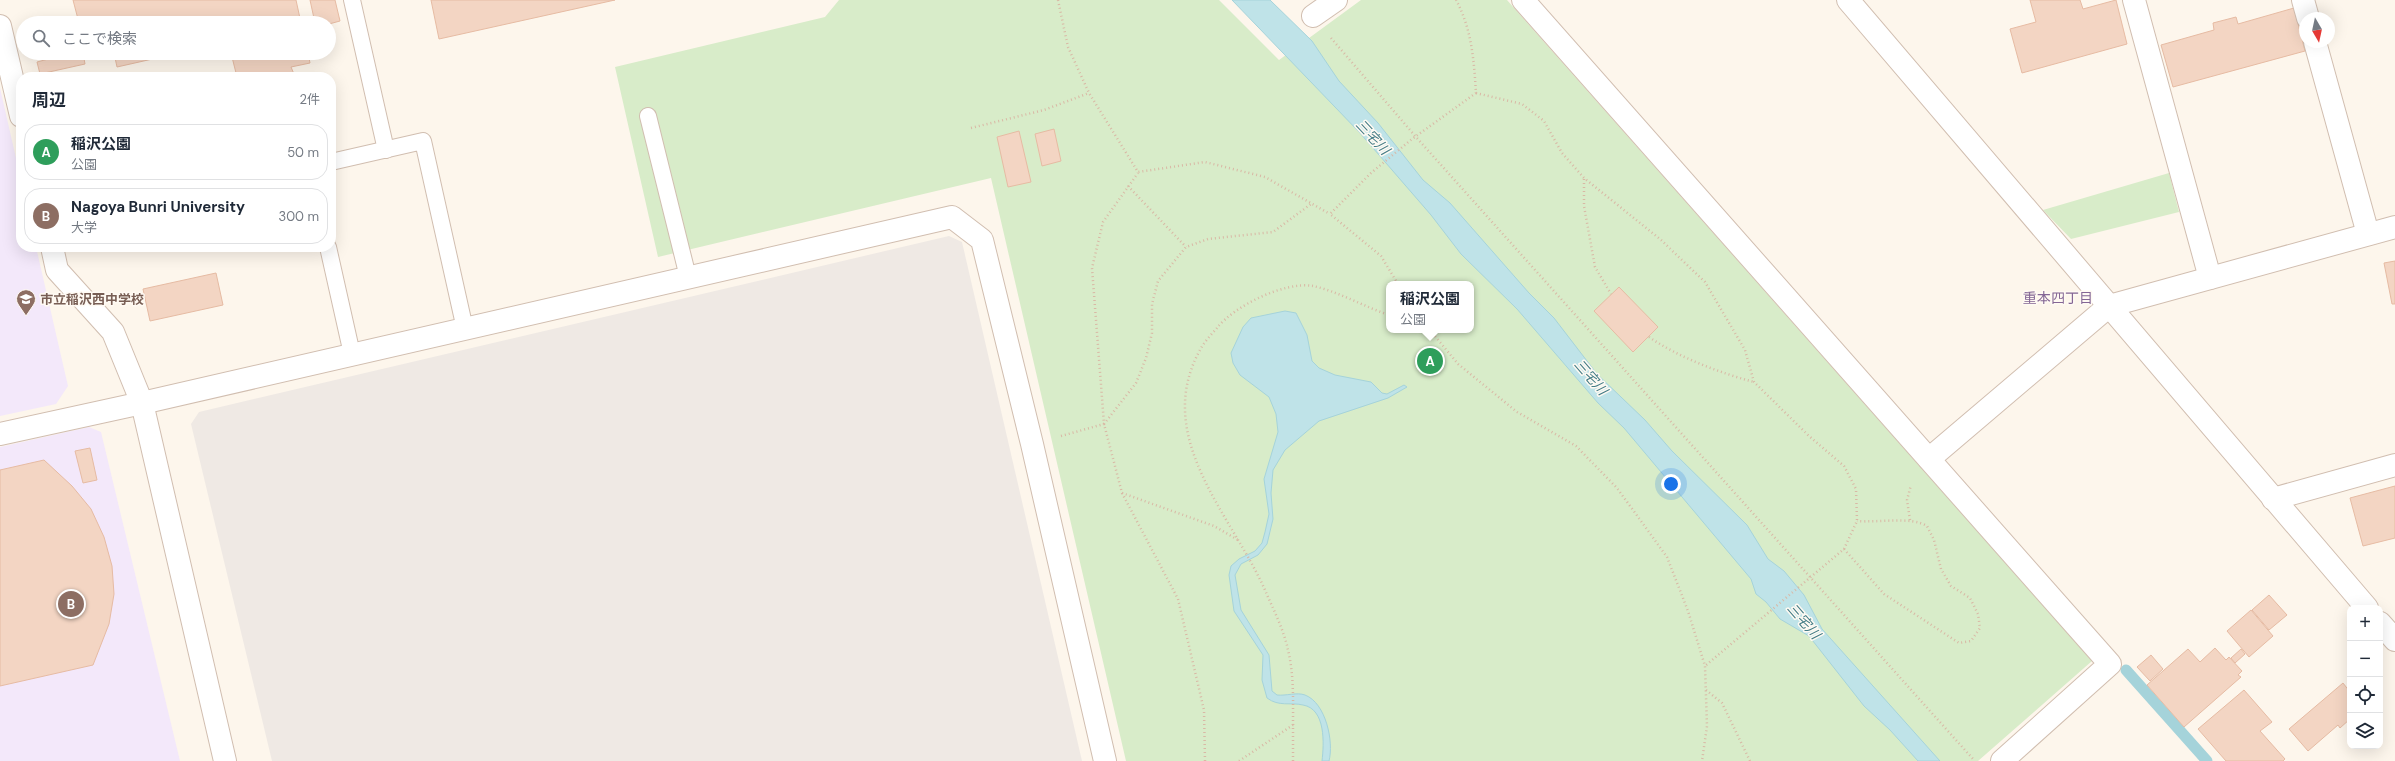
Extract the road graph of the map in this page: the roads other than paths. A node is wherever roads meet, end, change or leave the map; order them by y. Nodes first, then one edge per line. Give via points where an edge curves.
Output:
1 (352, 0) edge
2 (1336, 0) edge
3 (1524, 0) edge
4 (1848, 0) edge
5 (2134, 0) edge
6 (2303, 0) edge
7 (2306, 12) edge
8 (1313, 16) road end
9 (0, 26) edge
10 (2317, 48) edge
11 (16, 95) edge
12 (648, 116) dead end
13 (386, 150) junction
14 (336, 161) edge
15 (2395, 227) edge
16 (2368, 234) junction
17 (53, 252) edge
18 (329, 252) edge
19 (688, 277) junction
20 (2210, 278) junction
21 (2109, 306) junction
22 (465, 329) junction
23 (352, 354) junction
24 (142, 403) junction
25 (0, 434) edge
26 (1929, 460) junction
27 (2395, 466) edge
28 (2273, 499) junction
29 (2364, 605) edge
30 (2383, 626) edge
31 (2395, 640) edge
32 (225, 761) edge
33 (1105, 761) edge
34 (2002, 761) edge

1 - 13 lane
2 - 8 street
3 - 26 street
4 - 21 street
5 - 20 street
6 - 7 street
9 - 11 street
10 - 16 street
12 - 19 lane
13 - 14 lane
13 - 22 lane via 423,141
15 - 16 street
16 - 20 street
17 - 24 street via 57,270 113,332
18 - 23 lane
19 - 22 street
19 - 33 street via 952,217 982,240
20 - 21 street
21 - 26 street
21 - 28 street
22 - 23 street
23 - 24 street
24 - 25 street
24 - 32 street
26 - 34 street via 2110,664
27 - 28 street
28 - 29 street
30 - 31 street

